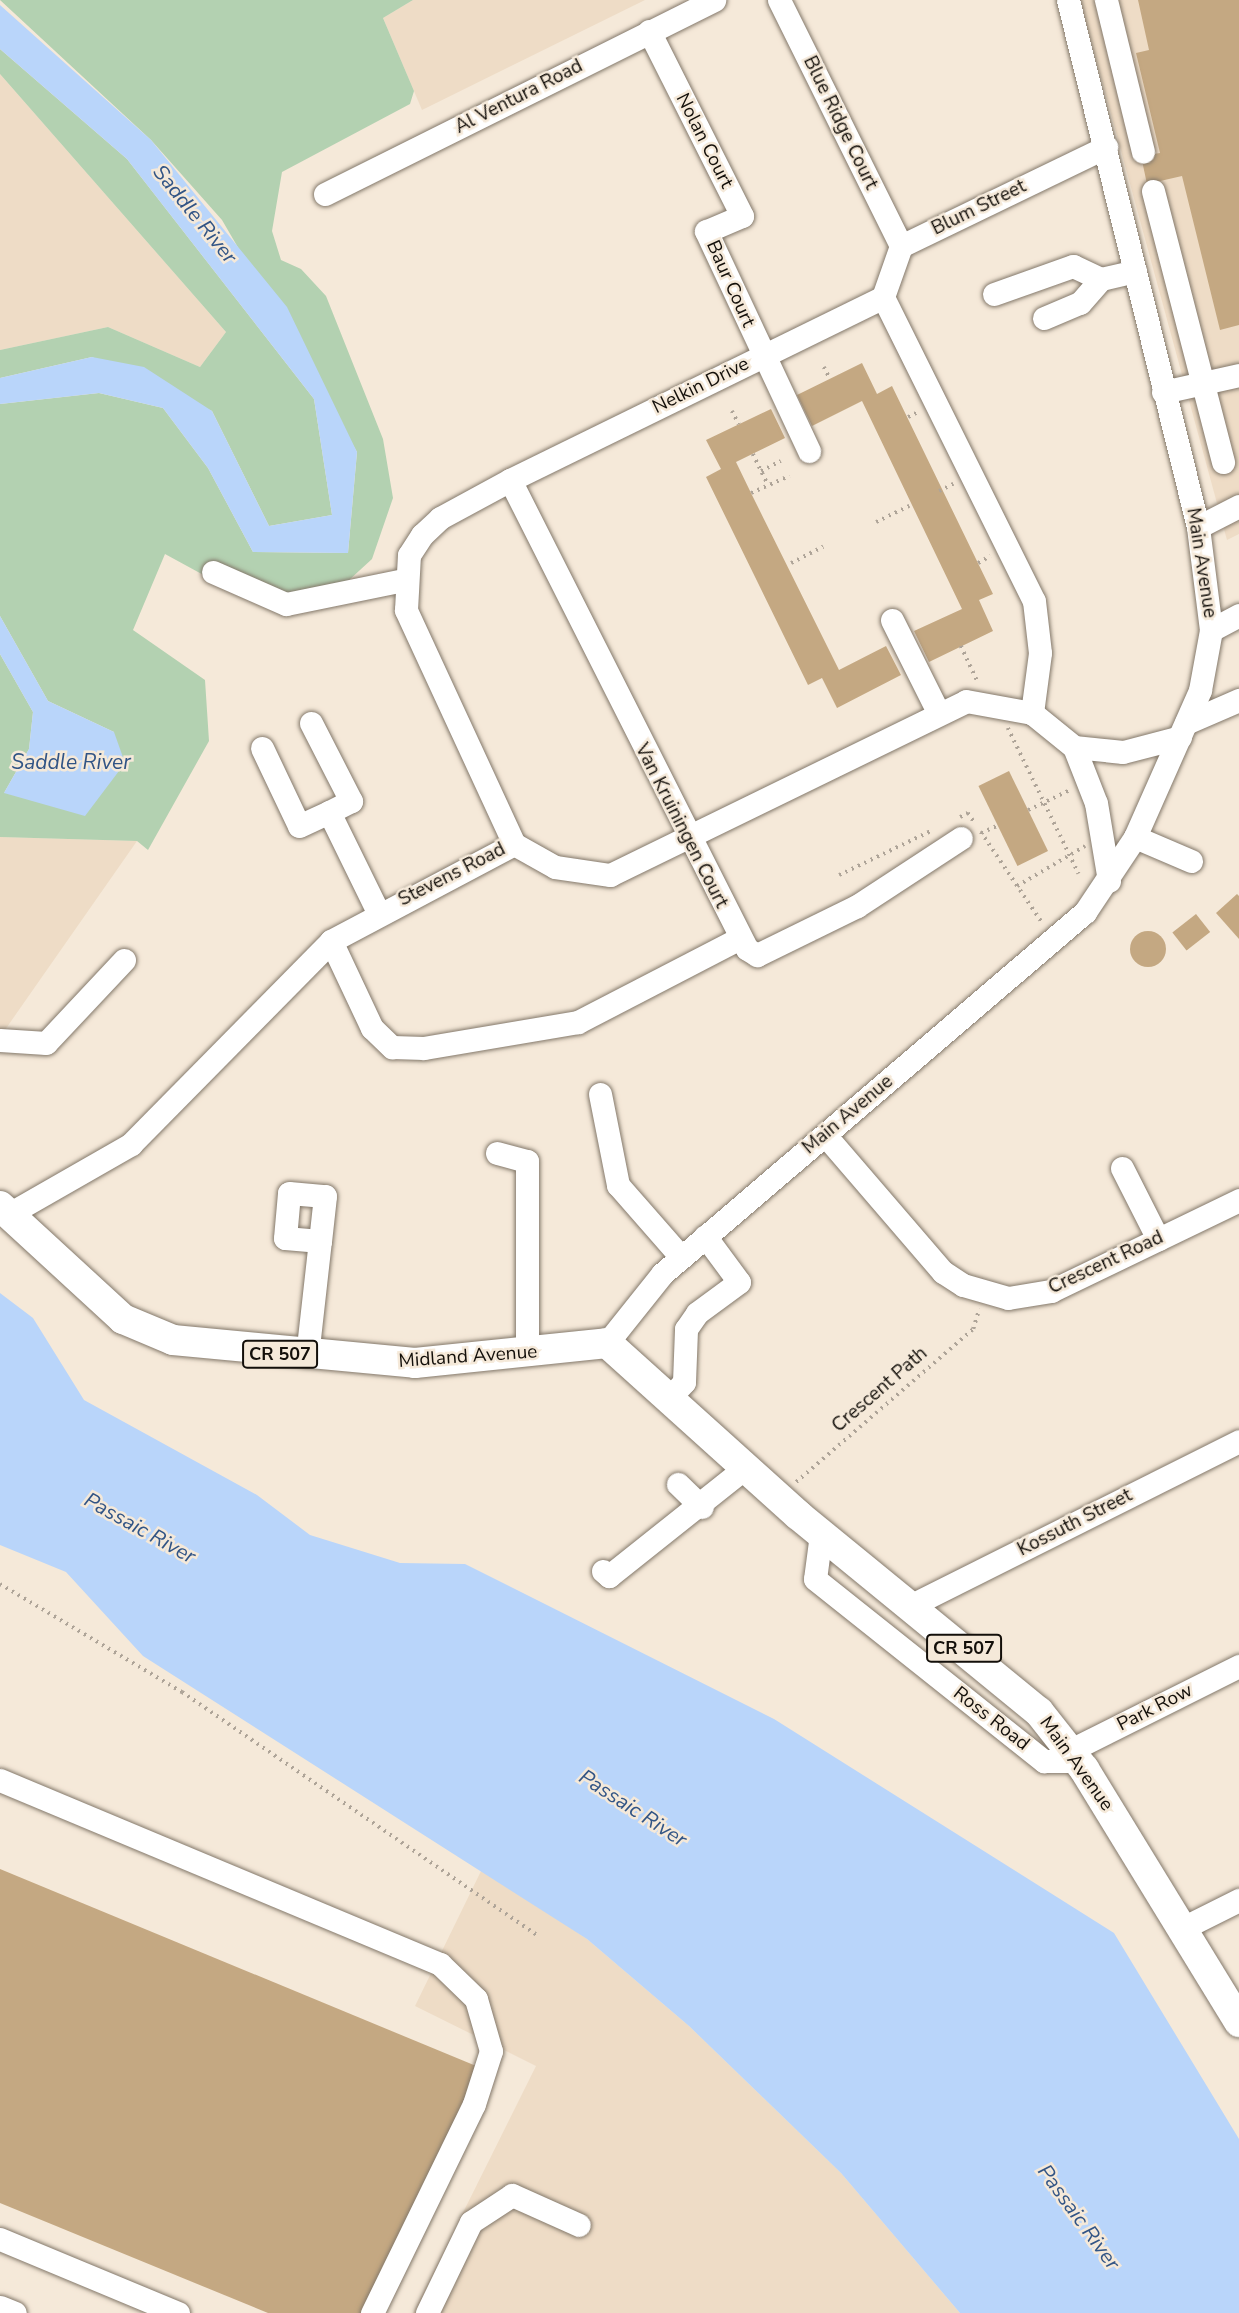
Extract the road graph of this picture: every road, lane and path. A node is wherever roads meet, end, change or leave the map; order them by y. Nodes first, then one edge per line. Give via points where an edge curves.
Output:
1 (714, 0) edge
2 (779, 0) edge
3 (1068, 0) edge
4 (1106, 0) edge
5 (649, 31) junction
6 (1106, 147) junction
7 (1143, 152) dead end
8 (1153, 191) dead end
9 (325, 194) dead end
10 (706, 231) joint
11 (901, 246) junction
12 (1135, 271) junction
13 (1101, 279) junction
14 (994, 294) dead end
15 (883, 297) junction
16 (1044, 318) dead end
17 (762, 356) junction
18 (824, 367) dead end
19 (1239, 375) edge
20 (830, 379) dead end
21 (1200, 384) junction
22 (1163, 392) junction
23 (732, 411) dead end
24 (920, 412) dead end
25 (908, 417) dead end
26 (739, 424) dead end
27 (808, 451) dead end
28 (753, 454) dead end
29 (781, 461) dead end
30 (1223, 462) dead end
31 (761, 471) junction
32 (789, 476) dead end
33 (510, 480) junction
34 (955, 484) dead end
35 (768, 485) junction
36 (939, 491) dead end
37 (751, 493) dead end
38 (909, 506) dead end
39 (1239, 506) edge
40 (876, 522) dead end
41 (1198, 527) junction
42 (823, 547) dead end
43 (990, 556) dead end
44 (978, 563) dead end
45 (791, 564) dead end
46 (213, 572) dead end
47 (404, 580) junction
48 (892, 620) dead end
49 (1228, 626) edge
50 (961, 646) dead end
51 (978, 684) dead end
52 (1239, 701) edge
53 (937, 712) junction
54 (1032, 713) junction
55 (311, 723) dead end
56 (1006, 725) dead end
57 (1183, 730) junction
58 (1074, 747) junction
59 (262, 748) dead end
60 (1075, 788) dead end
61 (1044, 803) junction
62 (1028, 810) dead end
63 (329, 812) junction
64 (998, 826) dead end
65 (971, 836) joint
66 (1135, 837) junction
67 (686, 838) junction
68 (514, 844) junction
69 (1086, 845) dead end
70 (1069, 855) junction
71 (1191, 860) dead end
72 (1079, 874) dead end
73 (1110, 881) junction
74 (1017, 886) dead end
75 (378, 912) junction
76 (738, 939) junction
77 (331, 941) junction
78 (124, 960) dead end
79 (0, 1040) edge
80 (600, 1094) dead end
81 (825, 1135) junction
82 (497, 1153) dead end
83 (1122, 1168) dead end
84 (1239, 1200) edge
85 (4, 1210) edge
86 (705, 1236) junction
87 (1158, 1239) junction
88 (320, 1241) dead end
89 (681, 1257) junction
90 (984, 1294) junction
91 (607, 1343) junction
92 (527, 1354) junction
93 (307, 1356) junction
94 (671, 1395) junction
95 (1239, 1441) edge
96 (747, 1467) junction
97 (678, 1484) dead end
98 (778, 1497) junction
99 (702, 1507) junction
100 (821, 1534) junction
101 (603, 1570) dead end
102 (0, 1584) edge
103 (910, 1606) junction
104 (1239, 1666) edge
105 (1075, 1755) junction
106 (0, 1780) edge
107 (1239, 1900) edge
108 (1183, 1928) junction
109 (539, 1936) dead end
110 (1239, 2022) edge
111 (579, 2225) dead end
112 (0, 2239) edge
113 (0, 2307) edge
114 (15, 2313) edge
115 (178, 2313) edge
116 (372, 2313) edge
117 (427, 2313) edge

1 - 5 street, Al Ventura Road
2 - 11 street, Blue Ridge Court
3 - 6 street, Main Avenue
4 - 7 street
5 - 9 street, Al Ventura Road
5 - 10 street, Nolan Court via 742,216
6 - 11 street, Blum Street
6 - 12 street, Main Avenue
8 - 21 street
10 - 17 street, Baur Court
11 - 15 street
12 - 13 street
12 - 22 street, Main Avenue
13 - 14 street via 1073,266
13 - 16 street via 1080,303
15 - 17 street, Nelkin Drive
15 - 54 street via 1034,601 1040,653
17 - 27 street, Baur Court
17 - 33 street, Nelkin Drive
18 - 20 path
19 - 21 street
21 - 22 street
21 - 30 street
22 - 41 street, Main Avenue
23 - 26 path
24 - 25 path
28 - 31 path
29 - 31 path
31 - 35 path
32 - 35 path
33 - 47 street, Nelkin Drive via 440,517 410,555
33 - 67 street, Van Kruiningen Court
34 - 36 path
35 - 37 path
38 - 40 path
39 - 41 street
41 - 49 street, Main Avenue
42 - 45 path
43 - 44 path
46 - 47 street via 286,604
47 - 68 street, Nelkin Drive via 406,610
48 - 53 street
49 - 57 street, Main Avenue
50 - 51 path
52 - 57 street
53 - 54 street, Stevens Road via 981,700
53 - 67 street, Stevens Road
54 - 58 street, Stevens Road
55 - 63 street via 351,801
56 - 61 path
57 - 58 street via 1123,752
57 - 66 street, Main Avenue
58 - 73 street, Stevens Road via 1096,803
59 - 63 street via 299,825
60 - 61 path
61 - 62 path
61 - 70 path
63 - 75 street
64 - 65 path
65 - 76 street via 857,906 757,955
66 - 71 street
66 - 73 street, Main Avenue
67 - 68 street, Stevens Road via 610,875 555,867
67 - 76 street, Van Kruiningen Court
68 - 75 street, Stevens Road
69 - 70 path
70 - 72 path
70 - 74 path
73 - 81 street, Main Avenue via 1074,924
75 - 77 street, Stevens Road
76 - 77 street via 578,1022 424,1048 392,1047 372,1028
77 - 85 street, Stevens Road via 131,1144
78 - 79 street via 46,1043
80 - 89 street via 618,1185
81 - 86 street, Main Avenue
81 - 90 street, Crescent Road via 943,1272
82 - 92 street via 527,1161
83 - 87 street
84 - 87 street, Crescent Road
85 - 93 main road, Midland Avenue / CR 507 via 100,1301 147,1332
86 - 89 street, Main Avenue
86 - 94 street via 739,1282 697,1313 686,1329 684,1382
87 - 90 street, Crescent Road via 1051,1292 1008,1298
88 - 93 street
89 - 91 street, Main Avenue via 641,1295
90 - 98 path, Crescent Path via 973,1329
91 - 92 main road, Midland Avenue / CR 507
91 - 94 main road, Main Avenue / CR 507
92 - 93 main road, Midland Avenue / CR 507 via 415,1363
94 - 96 main road, Main Avenue / CR 507
95 - 103 street, Kossuth Street
96 - 98 main road, Main Avenue / CR 507
96 - 99 street
97 - 99 street
98 - 100 main road, Main Avenue / CR 507
99 - 101 street via 609,1576
100 - 103 main road, Main Avenue / CR 507
100 - 105 street, Ross Road via 815,1579 1044,1761
102 - 109 path via 182,1692
103 - 105 main road, Main Avenue / CR 507 via 1002,1678
104 - 105 street, Park Row
105 - 108 main road, Main Avenue / CR 507
106 - 116 street via 440,1964 476,1999 491,2051 474,2104
107 - 108 street
108 - 110 main road, Main Avenue / CR 507
111 - 117 street via 512,2195 471,2222
112 - 115 street
113 - 114 street

